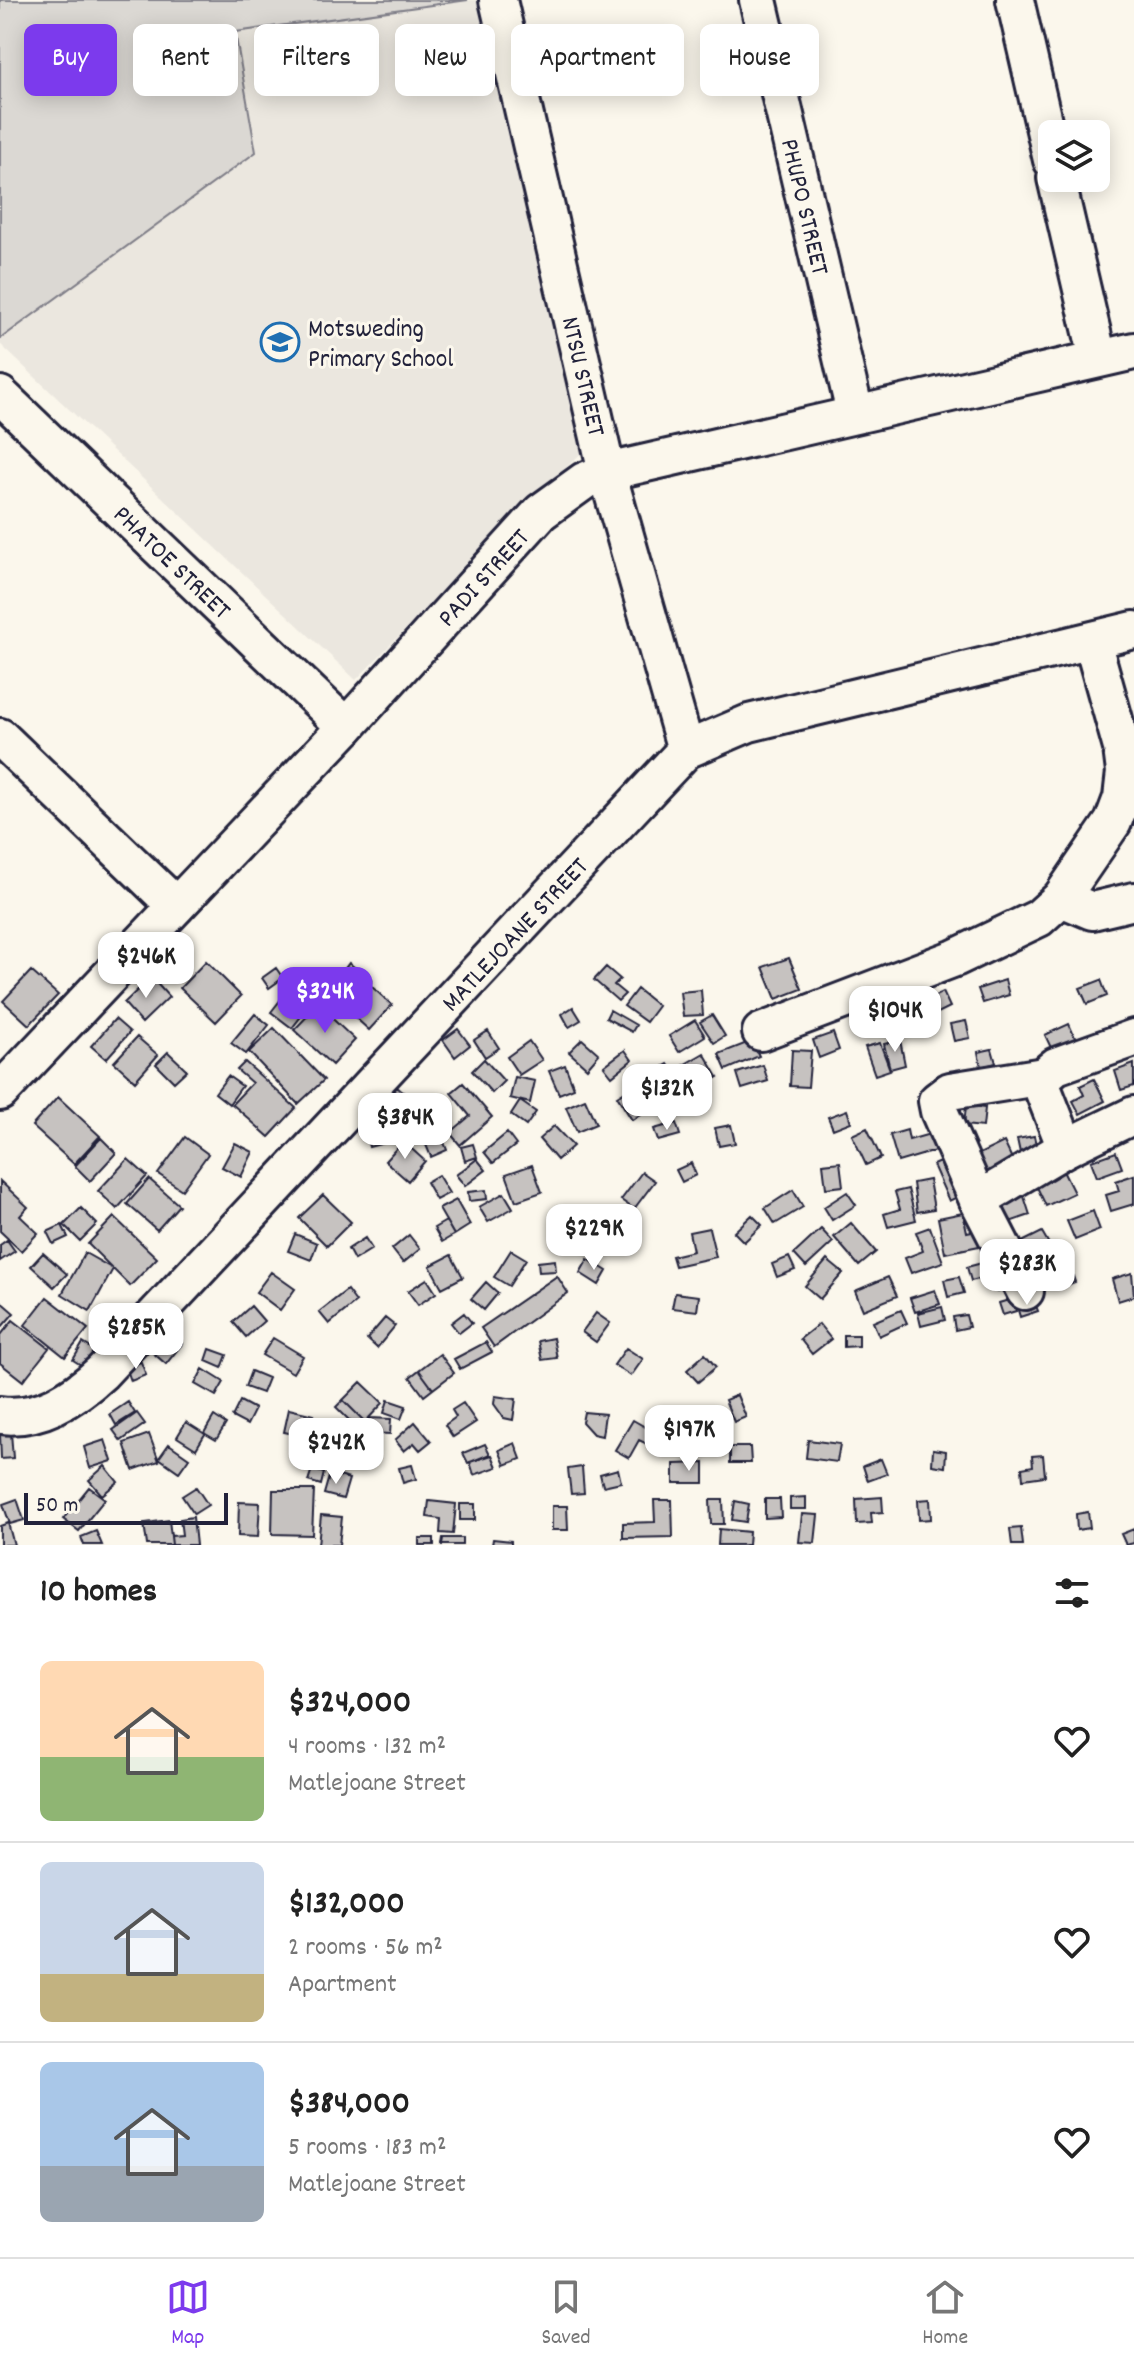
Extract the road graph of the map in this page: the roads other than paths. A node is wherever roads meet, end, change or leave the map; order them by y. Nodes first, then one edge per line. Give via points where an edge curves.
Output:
1 (498, 0) edge
2 (758, 0) edge
3 (1015, 0) edge
4 (1043, 120) edge
5 (1059, 192) edge
6 (1134, 351) edge
7 (1098, 358) junction
8 (0, 395) edge
9 (855, 413) junction
10 (607, 472) junction
11 (1134, 630) edge
12 (1092, 641) junction
13 (346, 727) junction
14 (0, 737) edge
15 (686, 750) junction
16 (1061, 898) junction
17 (1134, 901) edge
18 (176, 906) junction
19 (761, 1032) dead end
20 (1134, 1038) edge
21 (1044, 1076) junction
22 (3, 1083) edge
23 (1134, 1115) edge
24 (1066, 1148) junction
25 (978, 1200) junction
26 (1025, 1291) dead end
27 (0, 1415) edge

1 - 10 street, NTSU STREET
2 - 9 street, PHUPO STREET
3 - 4 street
5 - 7 street
6 - 7 street, PADI STREET
7 - 9 street, PADI STREET
8 - 13 street, PHATOE STREET
9 - 10 street, PADI STREET
10 - 13 street, PADI STREET via 584,481 541,512
10 - 15 street, NTSU STREET
11 - 12 street, MATLEJOANE STREET
12 - 15 street, MATLEJOANE STREET via 749,723
12 - 16 street via 1122,748 1122,798 1113,822
13 - 18 street, PADI STREET
14 - 18 street
15 - 27 street, MATLEJOANE STREET via 102,1372 62,1403 36,1413
16 - 17 street via 1092,911
16 - 19 street via 1039,918 955,958
18 - 22 street, PADI STREET
20 - 21 street via 1056,1066
21 - 24 street via 1042,1087
21 - 25 street via 939,1097 939,1111
23 - 24 street
24 - 25 street
25 - 26 street

